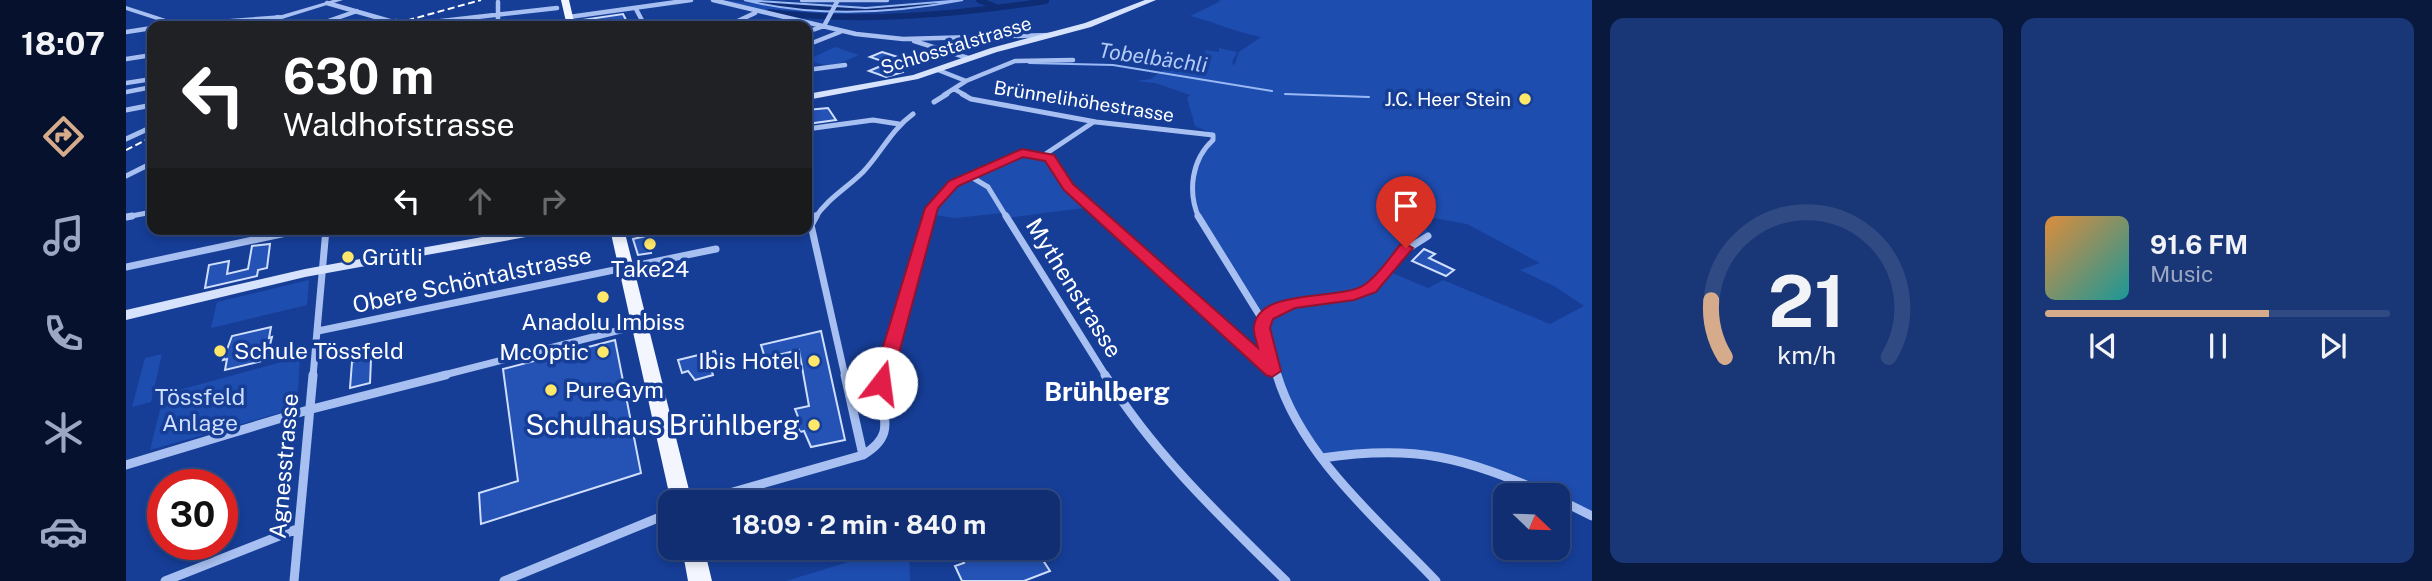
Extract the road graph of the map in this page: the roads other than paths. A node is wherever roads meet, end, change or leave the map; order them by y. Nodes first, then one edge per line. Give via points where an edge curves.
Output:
1 (340, 0) edge
2 (565, 0) edge
3 (691, 0) edge
4 (713, 0) edge
5 (802, 0) edge
6 (887, 0) edge
7 (1152, 0) edge
8 (837, 1) edge
9 (498, 2) edge
10 (327, 3) junction
11 (126, 8) edge
12 (557, 8) dead end
13 (636, 9) junction
14 (358, 11) junction
15 (755, 13) junction
16 (498, 14) junction
17 (282, 17) junction
18 (573, 20) edge
19 (164, 21) edge
20 (229, 21) edge
21 (270, 21) edge
22 (329, 21) edge
23 (396, 21) edge
24 (445, 21) edge
25 (498, 21) edge
26 (642, 21) edge
27 (738, 21) edge
28 (791, 21) edge
29 (812, 26) edge
30 (822, 28) junction
31 (147, 29) edge
32 (812, 31) edge
33 (126, 32) edge
34 (841, 32) junction
35 (1051, 35) junction
36 (903, 39) junction
37 (812, 43) edge
38 (147, 56) edge
39 (968, 58) junction
40 (126, 59) edge
41 (1073, 60) dead end
42 (845, 65) dead end
43 (812, 69) edge
44 (938, 70) junction
45 (147, 80) edge
46 (966, 81) junction
47 (126, 83) edge
48 (147, 88) edge
49 (954, 89) junction
50 (126, 92) edge
51 (812, 96) edge
52 (933, 102) dead end
53 (147, 106) edge
54 (126, 110) edge
55 (913, 114) dead end
56 (1096, 122) junction
57 (898, 124) junction
58 (812, 128) edge
59 (145, 130) joint
60 (126, 134) edge
61 (126, 139) edge
62 (1044, 155) junction
63 (147, 166) edge
64 (968, 175) junction
65 (126, 176) edge
66 (147, 213) edge
67 (126, 217) edge
68 (812, 223) edge
69 (812, 229) edge
70 (277, 235) edge
71 (325, 235) edge
72 (515, 235) edge
73 (618, 235) edge
74 (1428, 236) dead end
75 (716, 249) dead end
76 (126, 267) edge
77 (626, 267) junction
78 (322, 270) junction
79 (126, 315) edge
80 (1263, 321) junction
81 (640, 325) junction
82 (318, 331) junction
83 (1272, 371) junction
84 (308, 410) junction
85 (863, 455) junction
86 (1322, 458) junction
87 (126, 464) edge
88 (1523, 483) edge
89 (679, 490) edge
90 (740, 490) edge
91 (1570, 505) edge
92 (1592, 516) edge
93 (658, 518) edge
94 (297, 529) junction
95 (695, 560) edge
96 (165, 581) edge
97 (294, 581) edge
98 (504, 581) edge
99 (701, 581) edge
100 (1286, 581) edge
101 (1436, 581) edge

1 - 10 street
2 - 18 main road
3 - 13 street
4 - 15 street
5 - 8 street
6 - 8 street
7 - 35 main road, Schlosstalstrasse
8 - 30 street
9 - 16 street
10 - 14 street
10 - 17 street
11 - 19 street
12 - 16 street
13 - 18 street
13 - 26 street
14 - 22 street
14 - 23 street
15 - 27 street
15 - 28 street
16 - 24 street
16 - 25 street
17 - 20 street
17 - 21 street
29 - 30 street
30 - 32 street
30 - 34 street
31 - 33 street
34 - 36 street
34 - 37 street
35 - 36 street
35 - 39 main road, Schlosstalstrasse
36 - 39 street
38 - 40 street
39 - 44 main road, Schlosstalstrasse
41 - 46 street via 1015,61
42 - 43 street
44 - 46 street
44 - 51 main road, Schlosstalstrasse
45 - 47 street
46 - 49 street
48 - 50 street
49 - 52 street
49 - 56 street, Brünnelihöhestrasse via 971,99
53 - 54 street
55 - 57 street
56 - 62 street via 1083,126
56 - 80 street, Brünnelihöhestrasse via 1213,135 1193,169 1197,214
57 - 58 street via 873,120
57 - 68 street via 864,171 821,208
59 - 60 street
59 - 61 street
62 - 64 street via 1022,153
62 - 83 street via 1068,187
63 - 65 street
64 - 85 street via 944,192 928,214 881,383 887,431 880,445
64 - 100 street, Mythenstrasse via 988,187 1131,417 1179,475
66 - 67 street
69 - 85 street
70 - 76 street
71 - 78 street, Agnesstrasse
72 - 78 main road
73 - 77 main road
74 - 80 street via 1390,262 1370,289 1291,303
75 - 77 street, Obere Schöntalstrasse
77 - 81 main road
77 - 82 street, Obere Schöntalstrasse
78 - 79 main road
78 - 82 street, Agnesstrasse
80 - 83 street
81 - 84 street
81 - 89 main road
82 - 84 street, Agnesstrasse
83 - 86 street
84 - 87 street
84 - 94 street, Agnesstrasse
85 - 90 street
86 - 88 street via 1370,449 1452,456
86 - 101 street
91 - 92 street
93 - 98 street
94 - 96 street
94 - 97 street, Agnesstrasse
95 - 99 main road

